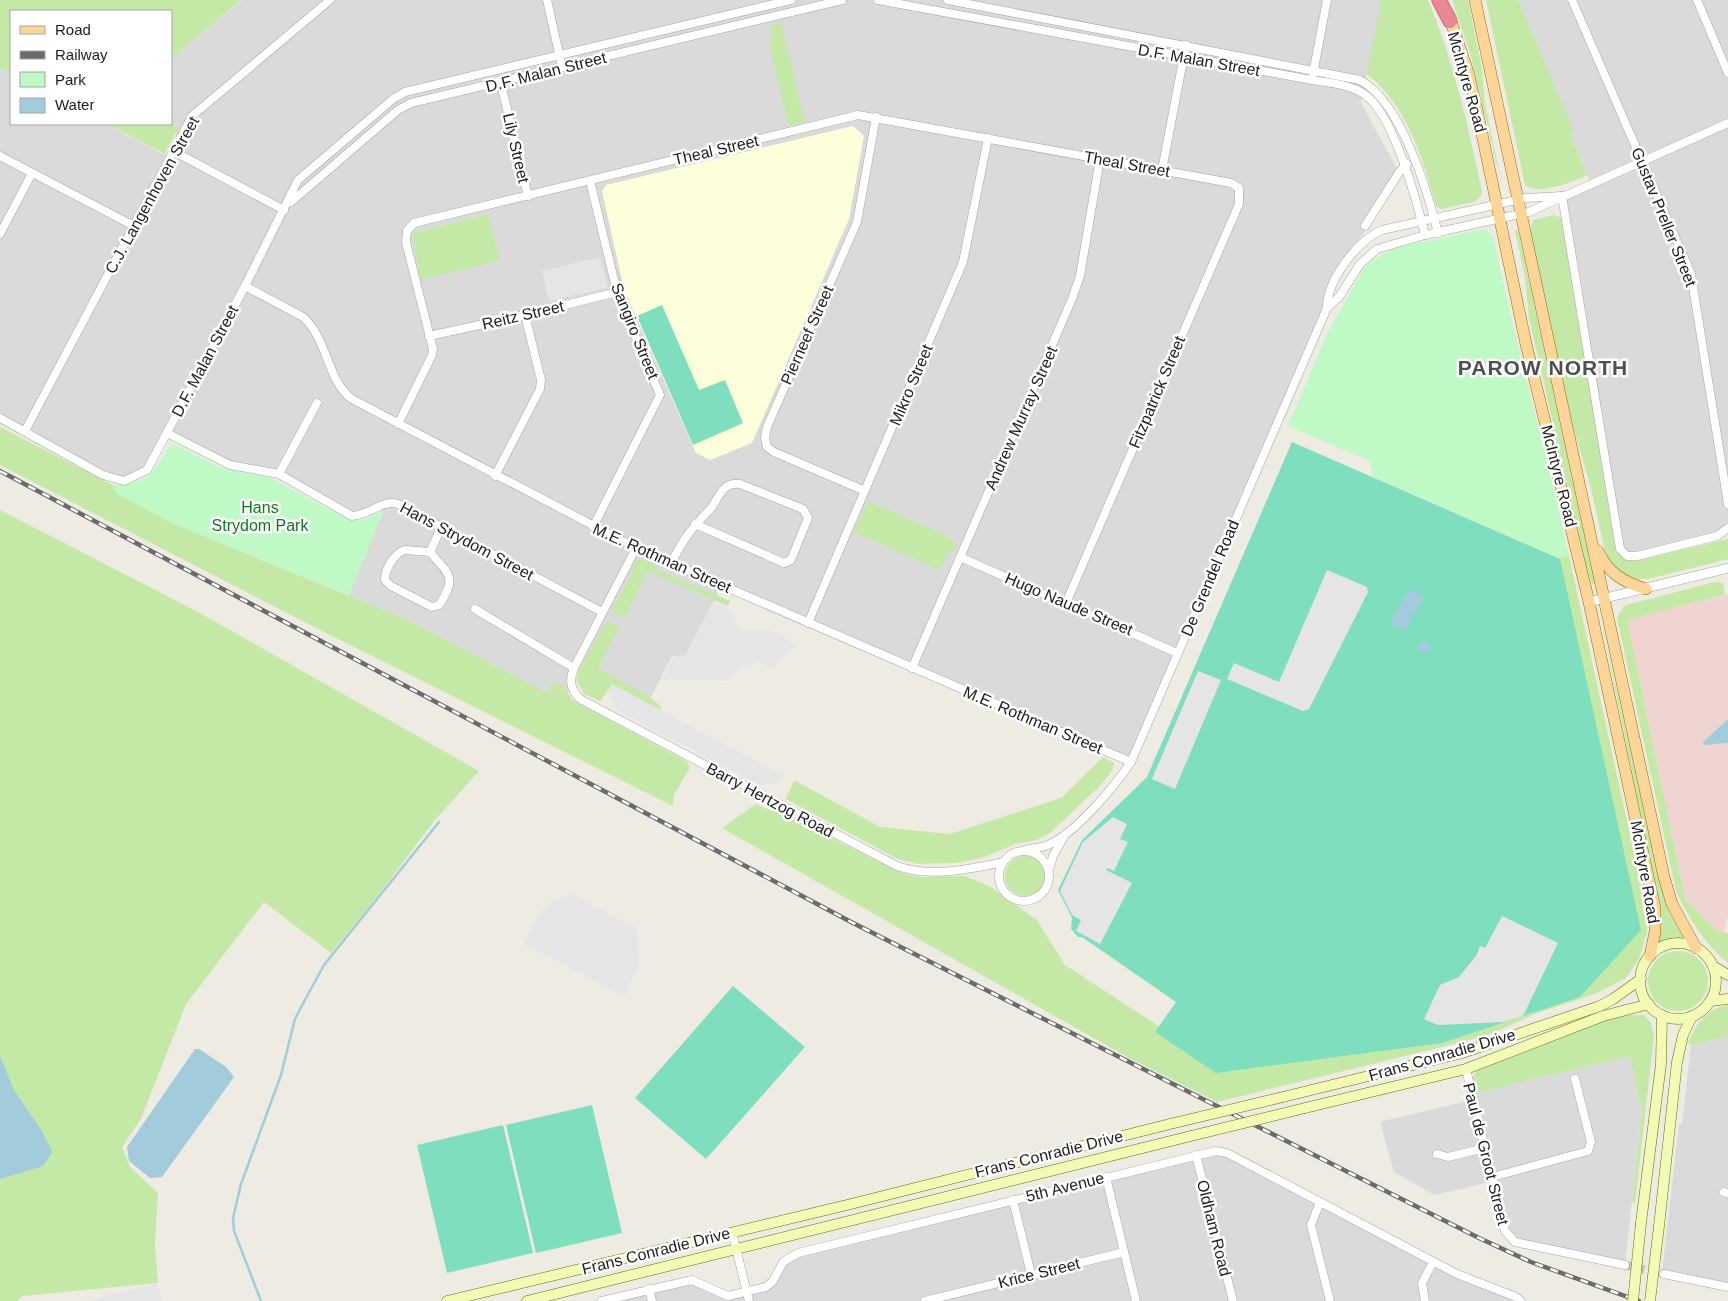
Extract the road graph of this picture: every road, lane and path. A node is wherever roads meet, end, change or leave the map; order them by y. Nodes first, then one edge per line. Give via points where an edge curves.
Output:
1 (330, 0) edge
2 (546, 0) edge
3 (791, 0) edge
4 (842, 0) edge
5 (878, 0) edge
6 (948, 0) edge
7 (1327, 0) edge
8 (1439, 0) edge
9 (1443, 0) edge
10 (1475, 0) edge
11 (1572, 0) edge
12 (1697, 0) edge
13 (910, 3) edge
14 (720, 17) junction
15 (1450, 21) junction
16 (723, 30) junction
17 (1186, 45) junction
18 (559, 55) junction
19 (1184, 57) junction
20 (562, 67) junction
21 (1314, 69) junction
22 (498, 71) junction
23 (1728, 72) edge
24 (1312, 80) junction
25 (501, 83) junction
26 (397, 96) junction
27 (404, 106) junction
28 (876, 117) junction
29 (1728, 123) edge
30 (988, 138) junction
31 (173, 151) junction
32 (0, 156) edge
33 (1100, 159) junction
34 (1416, 161) junction
35 (1642, 161) junction
36 (1405, 164) junction
37 (1162, 170) junction
38 (32, 173) junction
39 (590, 181) junction
40 (1232, 183) joint
41 (528, 196) junction
42 (1562, 196) junction
43 (1516, 201) junction
44 (1497, 205) junction
45 (284, 210) junction
46 (1520, 215) junction
47 (1435, 219) junction
48 (1500, 219) junction
49 (1422, 222) junction
50 (134, 226) junction
51 (1365, 226) dead end
52 (1438, 233) junction
53 (0, 234) edge
54 (1425, 236) junction
55 (245, 286) junction
56 (617, 292) junction
57 (1327, 308) junction
58 (525, 315) junction
59 (429, 336) junction
60 (317, 403) dead end
61 (0, 418) edge
62 (398, 424) junction
63 (25, 431) junction
64 (167, 433) junction
65 (279, 474) junction
66 (495, 476) junction
67 (865, 491) junction
68 (1728, 504) edge
69 (695, 524) junction
70 (593, 527) junction
71 (441, 528) junction
72 (1727, 530) edge
73 (1591, 535) junction
74 (636, 548) junction
75 (430, 552) junction
76 (960, 557) junction
77 (671, 564) junction
78 (1728, 568) edge
79 (1646, 589) junction
80 (1604, 599) junction
81 (1589, 602) junction
82 (1066, 603) junction
83 (475, 609) dead end
84 (602, 612) junction
85 (808, 623) junction
86 (1177, 653) junction
87 (574, 668) junction
88 (912, 668) junction
89 (1130, 762) junction
90 (1068, 832) junction
91 (1025, 850) junction
92 (1003, 862) junction
93 (1049, 870) junction
94 (1696, 948) junction
95 (1650, 956) junction
96 (1713, 966) junction
97 (1728, 975) edge
98 (1641, 979) junction
99 (1728, 1000) edge
100 (1710, 1001) junction
101 (1649, 1004) junction
102 (1662, 1015) junction
103 (1692, 1016) junction
104 (1466, 1069) junction
105 (1575, 1079) dead end
106 (1485, 1148) junction
107 (1437, 1154) dead end
108 (1196, 1155) junction
109 (1492, 1177) junction
110 (1106, 1178) junction
111 (1013, 1200) junction
112 (1320, 1202) junction
113 (732, 1232) junction
114 (737, 1250) junction
115 (1124, 1252) junction
116 (1433, 1262) junction
117 (1625, 1265) tunnel mouth
118 (1032, 1274) junction
119 (1664, 1274) tunnel mouth
120 (1728, 1287) edge
121 (649, 1289) junction
122 (747, 1292) junction
123 (447, 1301) edge
124 (527, 1301) edge
125 (602, 1301) edge
126 (652, 1301) edge
127 (749, 1301) edge
128 (925, 1301) edge
129 (1136, 1301) edge
130 (1232, 1301) edge
131 (1330, 1301) edge
132 (1426, 1301) edge
133 (1521, 1301) edge
134 (1633, 1301) edge
135 (1650, 1301) edge

1 - 31 street, C.J. Langenhoven Street via 198,110
2 - 18 street
3 - 14 street, D.F. Malan Street
4 - 16 street, D.F. Malan Street
5 - 13 street, D.F. Malan Street
6 - 17 street, D.F. Malan Street
7 - 21 street
8 - 15 highway
9 - 15 main road, McIntyre Road
10 - 43 main road, McIntyre Road
11 - 35 street, Gustav Preller Street
12 - 23 street
13 - 19 street, D.F. Malan Street
14 - 16 street
14 - 18 street, D.F. Malan Street
15 - 44 main road, McIntyre Road via 1468,72
16 - 20 street, D.F. Malan Street
17 - 19 street
17 - 21 street, D.F. Malan Street
18 - 20 street
18 - 22 street, D.F. Malan Street
19 - 24 street, D.F. Malan Street
19 - 37 street
20 - 25 street, D.F. Malan Street
21 - 24 street
21 - 34 street, D.F. Malan Street via 1360,80 1380,94
22 - 25 street, Lily Street
22 - 26 street, D.F. Malan Street
24 - 36 street, D.F. Malan Street via 1357,90 1373,102
25 - 27 street, D.F. Malan Street
25 - 41 street, Lily Street
26 - 27 street
26 - 45 street, D.F. Malan Street via 305,173
27 - 45 street, D.F. Malan Street via 296,196
28 - 30 street, Theal Street
28 - 39 street, Theal Street via 853,116
28 - 67 street, Pierneef Street via 857,222 765,438 767,447 774,452
29 - 35 street
30 - 33 street, Theal Street
30 - 67 street, Mikro Street via 965,257
31 - 45 street
31 - 50 street, C.J. Langenhoven Street
32 - 38 street
33 - 37 street, Theal Street
33 - 76 street, Andrew Murray Street via 1076,289
34 - 36 street
34 - 47 street, D.F. Malan Street
35 - 42 street
35 - 68 street, Gustav Preller Street via 1693,281
36 - 49 street, D.F. Malan Street
36 - 51 street
37 - 40 street, Theal Street
38 - 50 street
38 - 53 street
39 - 41 street, Theal Street
39 - 56 street, Sangiro Street
40 - 82 street, Fitzpatrick Street via 1239,188 1238,204
41 - 59 street, Theal Street via 410,225 406,242
42 - 43 street, De Grendel Road
42 - 46 street, De Grendel Road via 1544,207
42 - 72 street via 1618,545 1622,553 1635,557 1716,536
43 - 44 street, De Grendel Road
43 - 46 main road, McIntyre Road
44 - 47 street, De Grendel Road
44 - 48 main road, McIntyre Road
45 - 55 street, D.F. Malan Street
46 - 48 street, De Grendel Road
46 - 73 main road, McIntyre Road
47 - 49 street, De Grendel Road
47 - 52 street, D.F. Malan Street
48 - 52 street, De Grendel Road
48 - 81 main road, McIntyre Road via 1526,344
49 - 54 street, D.F. Malan Street
49 - 57 street, De Grendel Road via 1382,230 1362,242 1329,293
50 - 63 street, C.J. Langenhoven Street
52 - 54 street, De Grendel Road
54 - 57 street, De Grendel Road via 1386,246 1367,256 1339,297
55 - 62 street, M.E. Rothman Street via 310,323 346,395
55 - 64 street, D.F. Malan Street
56 - 58 street, Reitz Street
56 - 70 street, Sangiro Street via 660,395
57 - 86 street, De Grendel Road
58 - 59 street, Reitz Street
58 - 66 street via 541,380 540,389
59 - 62 street, Theal Street via 432,356
60 - 65 street
61 - 63 street, D.F. Malan Street
62 - 66 street, M.E. Rothman Street
63 - 64 street, D.F. Malan Street via 102,475 124,481 147,470
64 - 65 street, Hans Strydom Street via 230,465
65 - 71 street, Hans Strydom Street via 352,516 364,515 391,502
66 - 70 street, M.E. Rothman Street
67 - 85 street, Mikro Street
69 - 69 street via 714,504 721,491 737,483 803,509 808,518 791,560 784,563
69 - 77 street
70 - 74 street, M.E. Rothman Street
71 - 75 street
71 - 84 street, Hans Strydom Street
73 - 79 main road via 1610,570 1626,582
73 - 80 main road, McIntyre Road
74 - 77 street, M.E. Rothman Street
74 - 84 street
75 - 75 street via 451,581 440,604 435,607 390,586 385,578 399,552
76 - 82 street, Hugo Naude Street
76 - 88 street, Andrew Murray Street
77 - 85 street, M.E. Rothman Street
78 - 79 street
79 - 80 street
80 - 81 street
80 - 94 main road, McIntyre Road via 1664,877 1672,904
81 - 95 main road, McIntyre Road via 1655,909
82 - 86 street, Hugo Naude Street
83 - 87 street
84 - 87 street
85 - 88 street, M.E. Rothman Street
86 - 89 street, De Grendel Road
87 - 92 street, Barry Hertzog Road via 571,686 584,702 890,863 922,871 963,870
88 - 89 street, M.E. Rothman Street
89 - 90 street, De Grendel Road via 1110,790
90 - 91 street, De Grendel Road via 1049,844
90 - 93 street, De Grendel Road via 1053,856
91 - 92 street via 1009,855
91 - 93 street via 1040,856
92 - 93 street via 999,869 1000,885 1010,897 1018,900 1034,900 1040,896 1048,884
94 - 95 main road via 1672,944
94 - 96 main road
95 - 98 main road
96 - 97 main road
96 - 100 main road via 1716,984
98 - 101 main road via 1642,991
98 - 113 main road, Frans Conradie Drive, bridge via 1600,1006 1471,1050
99 - 100 main road
100 - 103 main road
101 - 102 main road
101 - 104 main road, Frans Conradie Drive via 1603,1016
102 - 103 main road via 1674,1018
102 - 134 main road, bridge via 1661,1064
103 - 135 main road, bridge via 1677,1062
104 - 106 street, Paul de Groot Street
104 - 114 main road, Frans Conradie Drive, bridge
105 - 109 street via 1590,1142 1588,1151
106 - 107 street via 1448,1157
106 - 109 street, Paul de Groot Street
108 - 110 street, 5th Avenue
108 - 112 street, 5th Avenue via 1216,1151 1227,1153
108 - 130 street, Oldham Road
109 - 117 street, Paul de Groot Street via 1505,1231 1512,1240
110 - 111 street, 5th Avenue
110 - 115 street
111 - 118 street
111 - 122 street, 5th Avenue via 798,1253 783,1262 769,1285
112 - 116 street, 5th Avenue
112 - 131 street via 1311,1225
113 - 114 street
113 - 123 main road, Frans Conradie Drive
114 - 122 street
114 - 124 main road, Frans Conradie Drive
115 - 118 street, Krice Street
115 - 129 street
116 - 132 street via 1422,1283
116 - 133 street, 5th Avenue
118 - 128 street, Krice Street
119 - 120 street
121 - 122 street, 5th Avenue via 692,1280 723,1296
121 - 125 street, 5th Avenue
121 - 126 street
122 - 127 street

